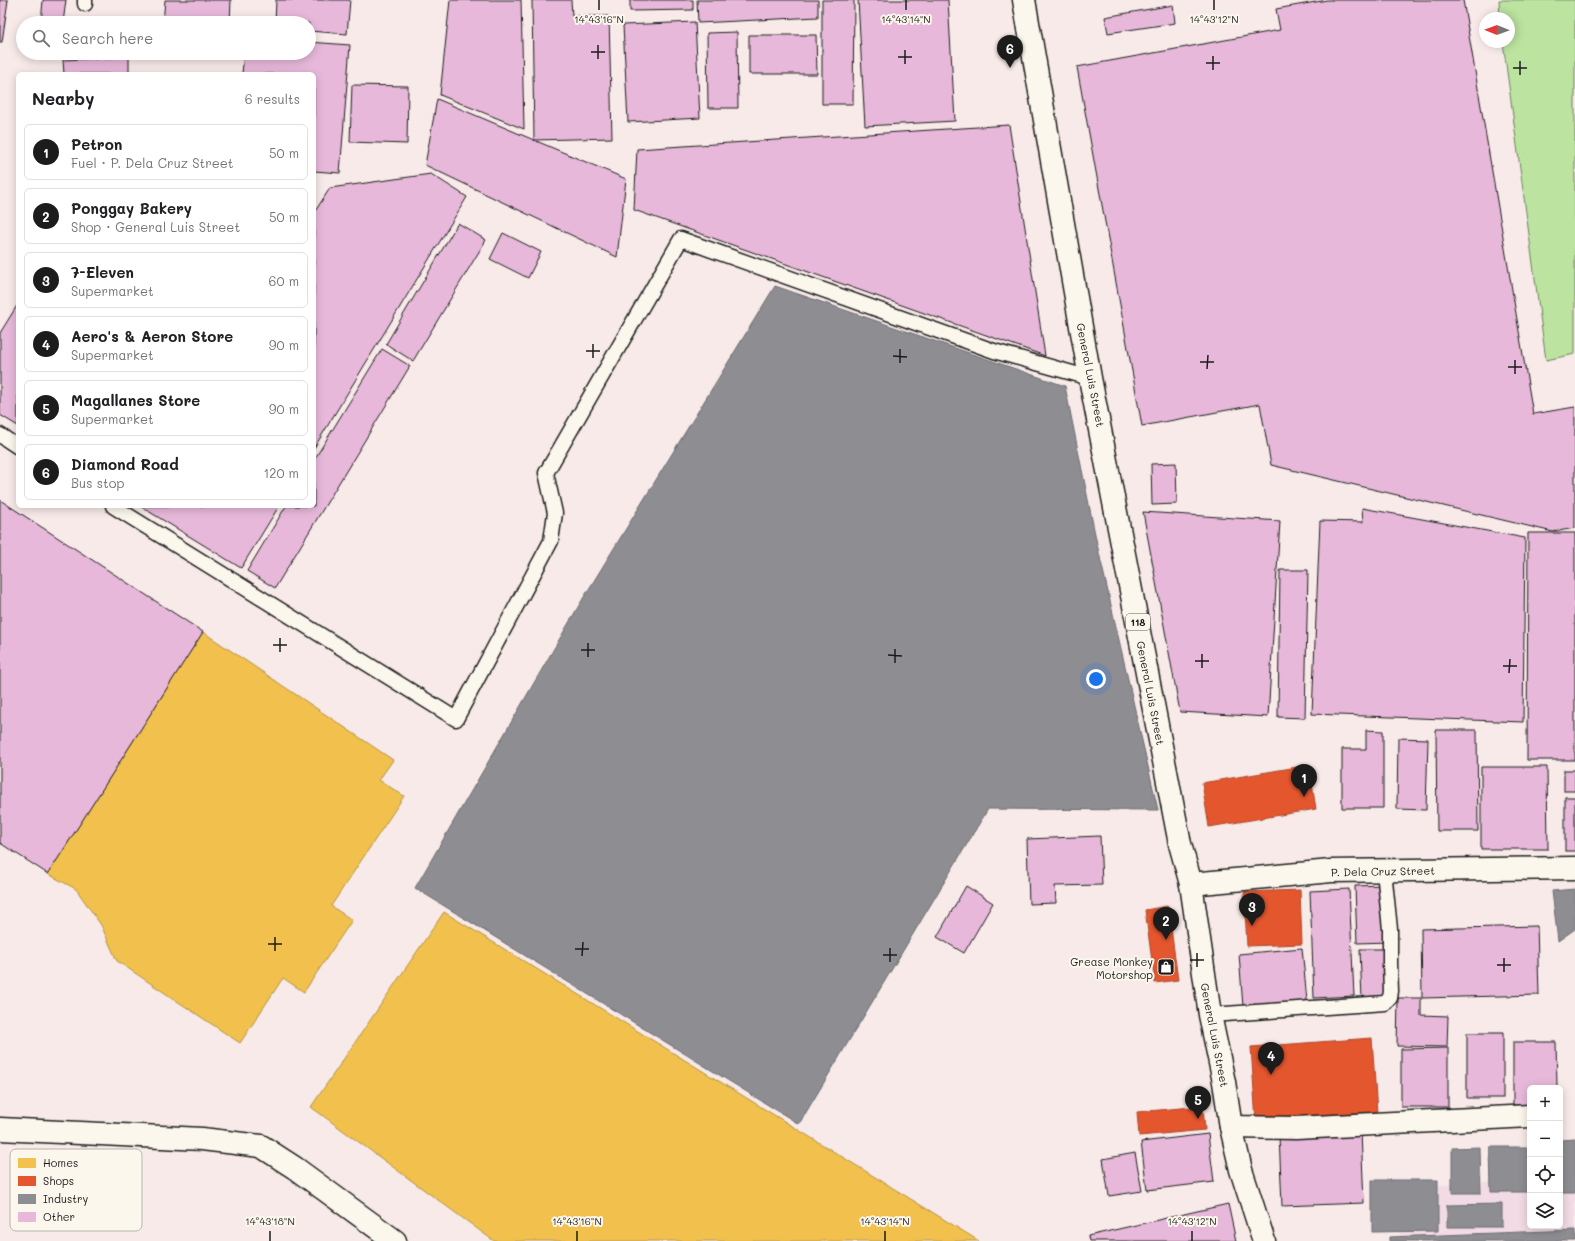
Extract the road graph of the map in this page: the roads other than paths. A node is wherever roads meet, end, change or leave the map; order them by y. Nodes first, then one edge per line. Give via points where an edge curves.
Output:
1 (1024, 0) edge
2 (1090, 378) junction
3 (0, 436) edge
4 (16, 446) edge
5 (116, 508) edge
6 (1575, 868) edge
7 (1384, 871) junction
8 (1191, 884) junction
9 (1210, 1015) junction
10 (1527, 1116) edge
11 (1231, 1127) junction
12 (0, 1129) edge
13 (395, 1241) edge
14 (1264, 1241) edge

1 - 2 main road, General Luis Street / 118
2 - 5 lane via 994,351 681,239 546,473 555,513 551,541 456,719
2 - 8 main road, General Luis Street / 118 via 1180,844
3 - 4 lane
6 - 7 main road, P. Dela Cruz Street
7 - 8 main road, P. Dela Cruz Street via 1331,871
7 - 9 lane via 1390,929 1391,991 1386,1003
8 - 9 main road, General Luis Street / 118
9 - 11 main road, General Luis Street / 118
10 - 11 main road via 1296,1128
11 - 14 main road, General Luis Street / 118
12 - 13 main road via 202,1139 261,1146

